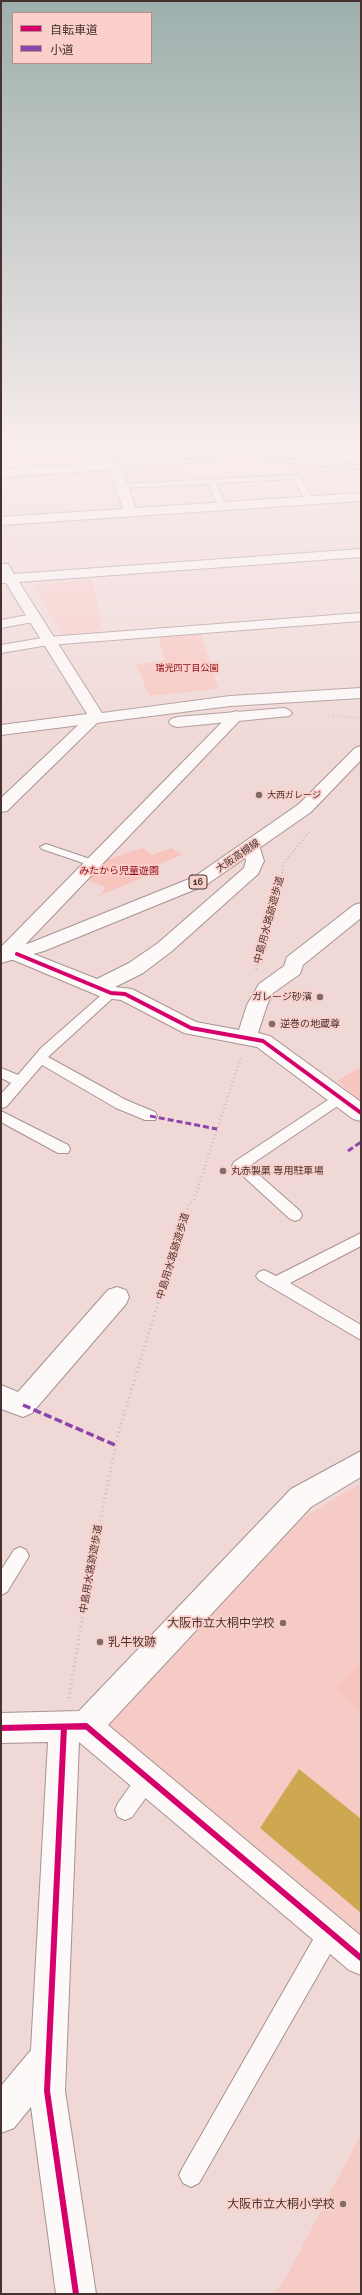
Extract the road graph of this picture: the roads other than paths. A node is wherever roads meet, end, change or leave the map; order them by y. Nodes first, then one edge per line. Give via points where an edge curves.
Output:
1 (331, 555) edge
2 (1, 564) edge
3 (5, 578) edge
4 (361, 617) edge
5 (33, 618) junction
6 (1, 624) edge
7 (48, 641) junction
8 (1, 649) edge
9 (361, 693) edge
10 (298, 712) dead end
11 (96, 716) junction
12 (236, 716) junction
13 (1, 730) edge
14 (81, 732) junction
15 (1, 744) edge
16 (361, 751) edge
17 (1, 807) edge
18 (252, 846) junction
19 (46, 847) dead end
20 (92, 863) junction
21 (361, 909) edge
22 (6, 954) edge
23 (104, 990) junction
24 (247, 1037) junction
25 (40, 1058) junction
26 (1, 1073) edge
27 (20, 1081) junction
28 (340, 1098) junction
29 (1, 1103) edge
30 (361, 1113) edge
31 (1, 1116) edge
32 (150, 1116) dead end
33 (64, 1149) dead end
34 (295, 1215) dead end
35 (361, 1239) edge
36 (117, 1297) dead end
37 (361, 1333) edge
38 (1, 1398) edge
39 (361, 1463) edge
40 (20, 1556) dead end
41 (1, 1586) edge
42 (75, 1726) junction
43 (1, 1728) edge
44 (148, 1778) junction
45 (125, 1810) dead end
46 (330, 1932) junction
47 (361, 1958) edge
48 (49, 2056) junction
49 (1, 2115) edge
50 (191, 2175) dead end
51 (76, 2294) edge

1 - 3 street
2 - 3 street
3 - 5 street
4 - 7 street
5 - 6 street
5 - 7 street
7 - 8 street
7 - 11 street
9 - 11 street via 230,701
10 - 12 street
11 - 13 street
11 - 14 street
12 - 14 street
12 - 20 street
14 - 15 street
14 - 17 street
16 - 18 street, 大阪高槻線 / 16 via 305,808
18 - 22 street, 大阪高槻線 / 16 via 200,881
18 - 23 street via 255,861 252,870 165,947
19 - 20 lane
20 - 22 street
21 - 24 street via 294,962 293,969 266,989 257,1005
22 - 23 street
23 - 24 street via 125,994 191,1028
23 - 25 lane
24 - 28 street via 263,1041
25 - 27 lane
25 - 32 lane via 121,1104
26 - 27 lane
27 - 29 lane
28 - 30 street
28 - 34 lane via 239,1166
31 - 33 lane
35 - 37 lane via 270,1280
36 - 38 street via 23,1405
39 - 42 street via 301,1498
40 - 41 lane
42 - 43 street
42 - 44 street
42 - 48 street
44 - 45 lane
44 - 46 street
46 - 47 street
46 - 50 lane
48 - 49 street
48 - 51 street via 47,2091

